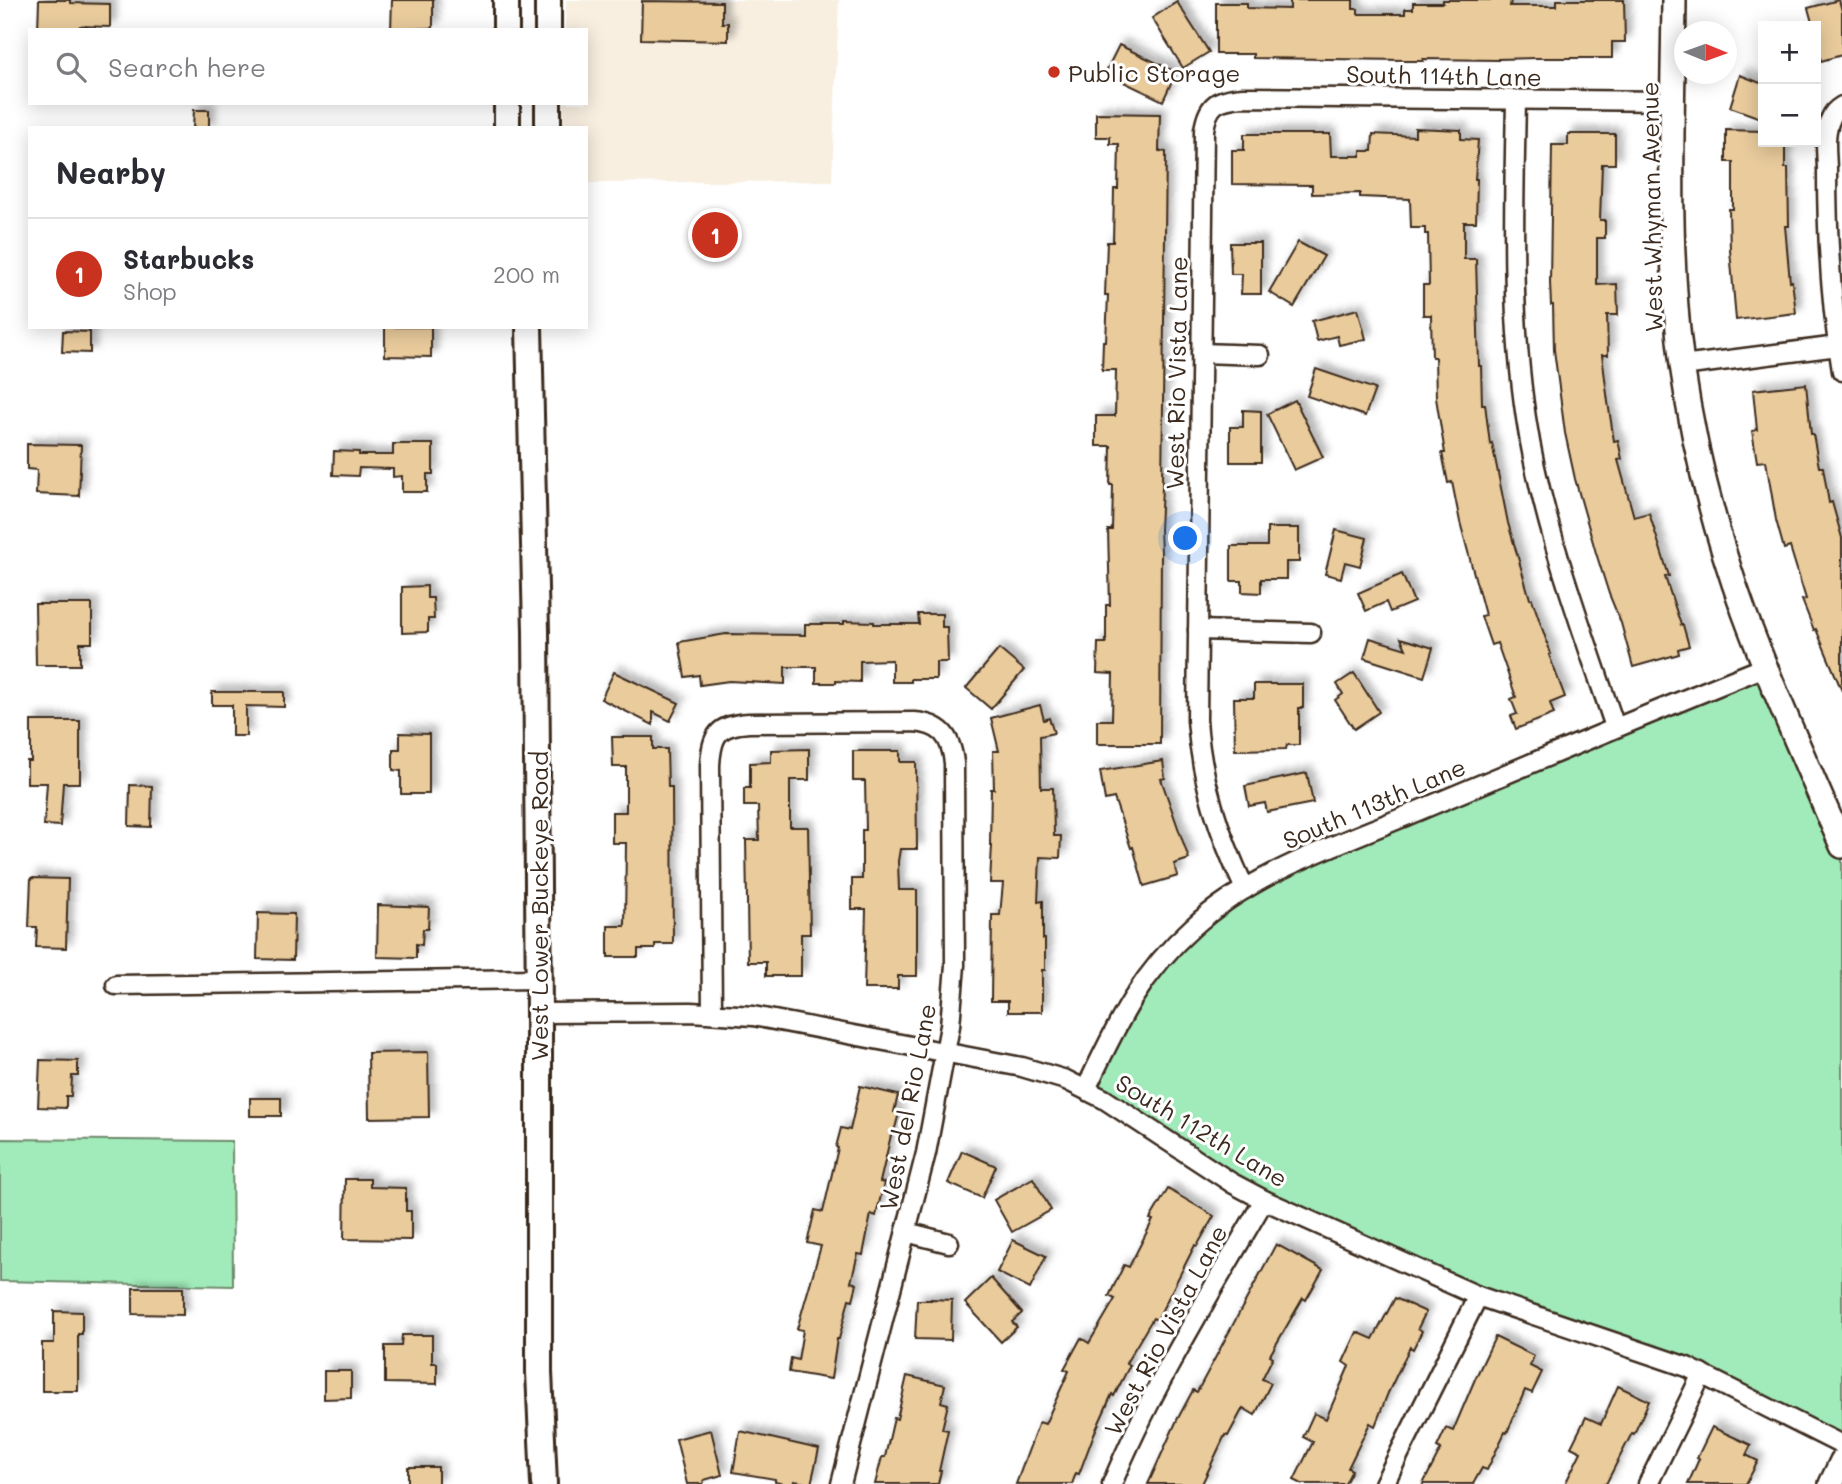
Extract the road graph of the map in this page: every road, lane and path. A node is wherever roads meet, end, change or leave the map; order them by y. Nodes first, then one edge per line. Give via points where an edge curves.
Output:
1 (506, 0) edge
2 (548, 0) edge
3 (1674, 0) edge
4 (506, 28) edge
5 (548, 28) edge
6 (1516, 100) junction
7 (1674, 102) junction
8 (1214, 104) joint
9 (507, 105) edge
10 (548, 105) edge
11 (1839, 108) edge
12 (507, 126) edge
13 (548, 126) edge
14 (528, 329) edge
15 (1838, 346) junction
16 (1201, 353) junction
17 (1260, 355) dead end
18 (1682, 366) junction
19 (1842, 371) edge
20 (1198, 631) junction
21 (1311, 633) dead end
22 (1765, 667) junction
23 (1615, 727) junction
24 (1842, 846) edge
25 (1245, 888) junction
26 (538, 979) junction
27 (116, 985) dead end
28 (539, 1013) junction
29 (712, 1013) junction
30 (945, 1052) junction
31 (1086, 1089) junction
32 (1264, 1200) junction
33 (906, 1231) junction
34 (949, 1243) dead end
35 (1478, 1296) junction
36 (1702, 1374) junction
37 (1842, 1445) edge
38 (1842, 1461) edge
39 (544, 1484) edge
40 (841, 1484) edge
41 (1112, 1484) edge
42 (1384, 1484) edge
43 (1648, 1484) edge
44 (1830, 1484) edge

1 - 4 main road
2 - 5 main road
3 - 7 street, West Whyman Avenue
6 - 7 street, South 114th Lane
6 - 8 street, South 114th Lane via 1243,97
6 - 23 street via 1515,305 1526,418 1550,532
7 - 18 street, West Whyman Avenue via 1673,248
8 - 16 street, West Rio Vista Lane via 1204,130
9 - 12 main road
10 - 13 main road
11 - 15 street via 1831,117 1827,136 1830,282
14 - 26 main road, West Lower Buckeye Road
15 - 18 street
15 - 19 street
16 - 17 street
16 - 20 street, West Rio Vista Lane
18 - 22 street, West Whyman Avenue via 1712,512
20 - 21 street
20 - 25 street, West Rio Vista Lane via 1197,720 1205,784
22 - 23 street, South 113th Lane
22 - 24 street, West Whyman Avenue
23 - 25 street, South 113th Lane
25 - 31 street, South 113th Lane via 1195,925 1161,959 1133,996
26 - 27 street
26 - 28 main road, West Lower Buckeye Road
28 - 29 street, South 112th Lane
28 - 39 main road, West Lower Buckeye Road via 539,1372
29 - 30 street, South 112th Lane via 776,1020
29 - 30 street, West del Rio Lane via 713,739 728,726 749,723 925,723 944,733 954,762 954,985
30 - 31 street, South 112th Lane via 1022,1067
30 - 33 street, West del Rio Lane
31 - 32 street, South 112th Lane
32 - 35 street, South 112th Lane
32 - 41 street, West Rio Vista Lane via 1168,1368
33 - 34 street
33 - 40 street, West del Rio Lane
35 - 36 street, South 112th Lane
35 - 42 street
36 - 37 street, South 112th Lane
36 - 43 street
38 - 44 street

